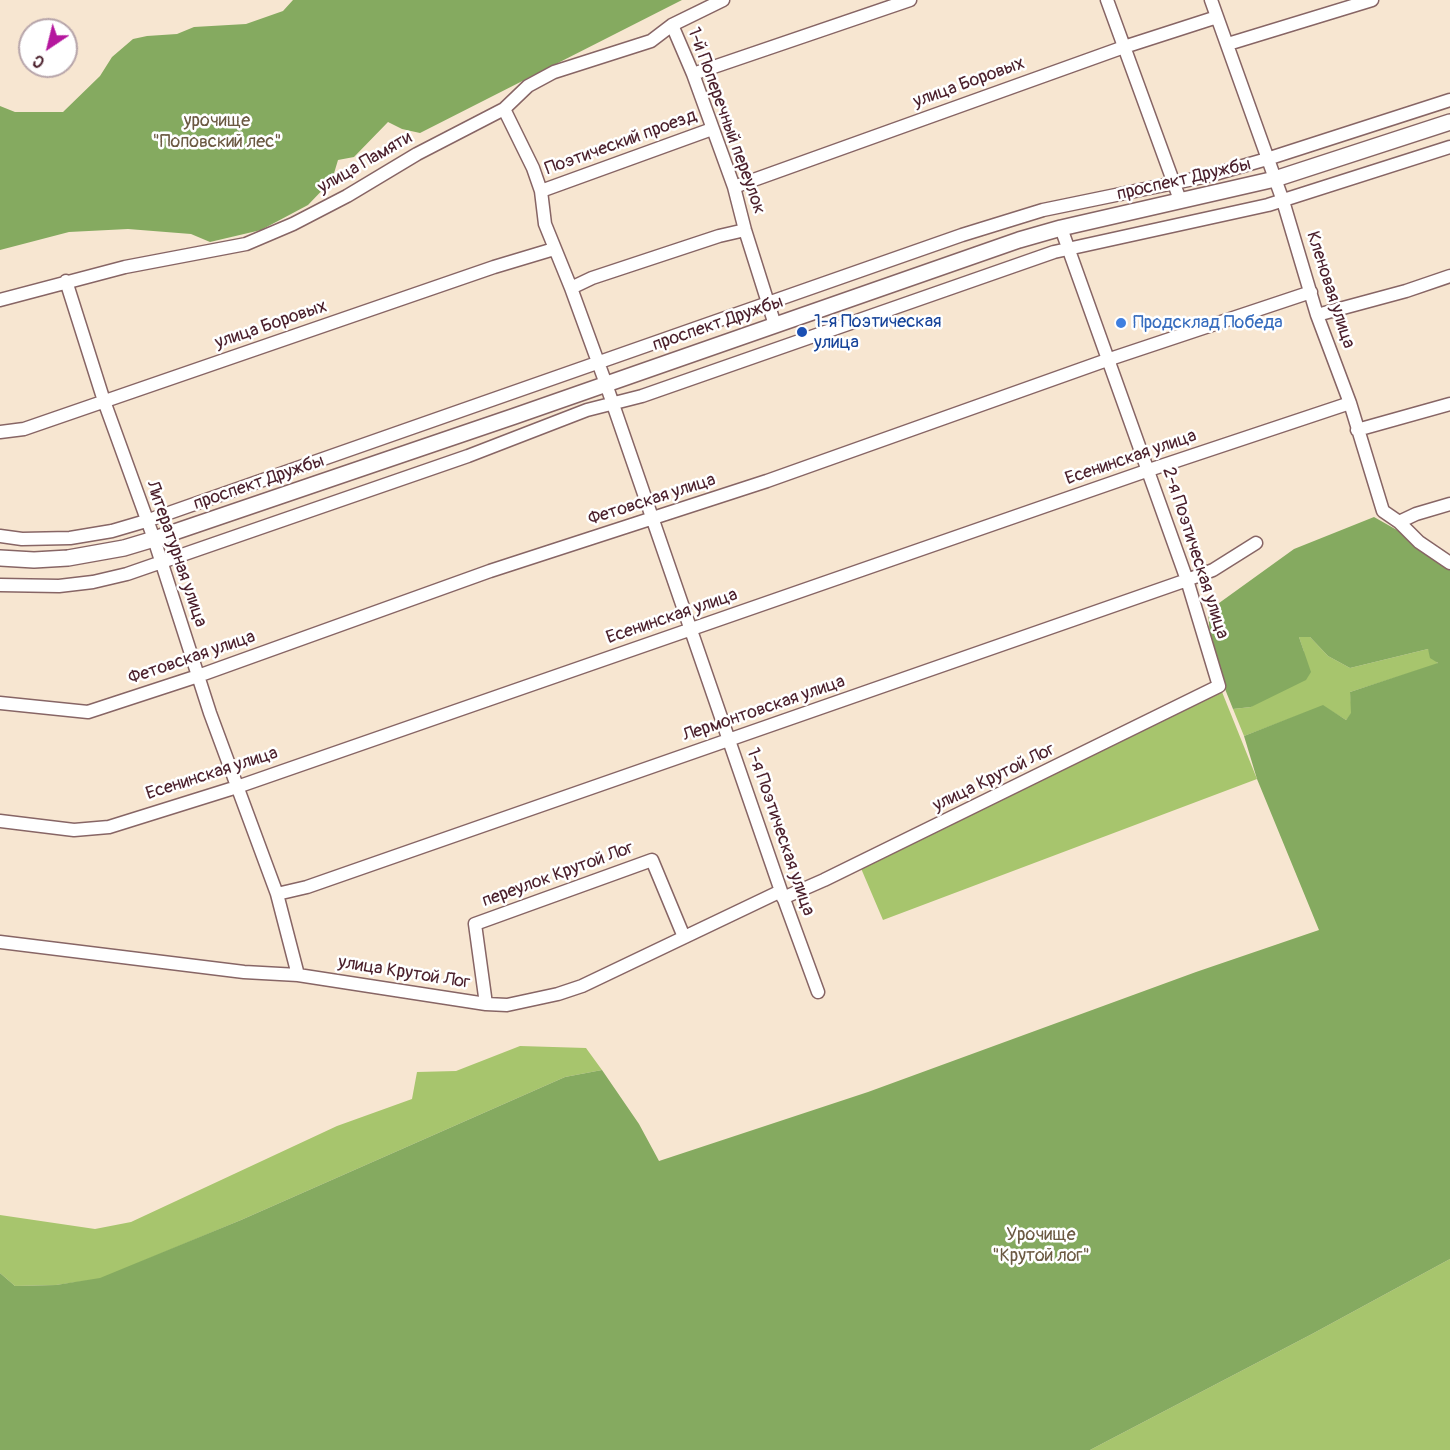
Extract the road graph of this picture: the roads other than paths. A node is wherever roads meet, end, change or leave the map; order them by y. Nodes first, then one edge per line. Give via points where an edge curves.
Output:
1 (723, 0) edge
2 (910, 0) edge
3 (1107, 0) edge
4 (1211, 0) edge
5 (1372, 0) edge
6 (1217, 17) junction
7 (672, 25) junction
8 (1228, 44) junction
9 (1124, 47) junction
10 (693, 74) junction
11 (1450, 99) edge
12 (504, 109) junction
13 (1450, 122) edge
14 (712, 129) junction
15 (1450, 147) edge
16 (1267, 159) junction
17 (1275, 179) junction
18 (1174, 184) junction
19 (734, 187) junction
20 (541, 191) junction
21 (1180, 200) junction
22 (1283, 201) junction
23 (1060, 228) junction
24 (745, 230) junction
25 (554, 249) junction
26 (1068, 249) junction
27 (1450, 276) edge
28 (66, 281) junction
29 (572, 288) junction
30 (1311, 292) junction
31 (0, 300) edge
32 (768, 303) junction
33 (1317, 315) junction
34 (775, 325) junction
35 (1107, 360) junction
36 (598, 362) junction
37 (606, 384) junction
38 (104, 401) junction
39 (612, 403) junction
40 (1350, 404) junction
41 (1450, 404) edge
42 (1357, 430) junction
43 (0, 432) edge
44 (1149, 470) junction
45 (1450, 504) edge
46 (652, 518) junction
47 (146, 521) junction
48 (1399, 522) junction
49 (0, 536) edge
50 (154, 539) junction
51 (1256, 543) dead end
52 (0, 558) edge
53 (161, 563) junction
54 (1450, 563) edge
55 (1187, 580) junction
56 (0, 585) edge
57 (692, 629) junction
58 (198, 676) junction
59 (1219, 686) joint
60 (0, 703) edge
61 (729, 740) junction
62 (237, 787) junction
63 (0, 821) edge
64 (277, 894) junction
65 (782, 895) junction
66 (684, 937) junction
67 (0, 942) edge
68 (298, 975) junction
69 (818, 992) dead end
70 (486, 1004) junction

1 - 7 street, улица Памяти
2 - 10 street
3 - 9 street
4 - 6 street, Кленовая улица
5 - 8 street
6 - 8 street, Кленовая улица
6 - 9 street, улица Боровых
7 - 10 street, 1-й Поперечный переулок
7 - 12 street, улица Памяти via 651,41 554,72 528,86
8 - 16 street, Кленовая улица
9 - 18 street
9 - 19 street, улица Боровых
10 - 14 street, 1-й Поперечный переулок
11 - 16 street
12 - 20 street, 1-я Поэтическая улица via 534,168
12 - 28 street, улица Памяти via 347,196 246,244
13 - 17 main road, проспект Дружбы
14 - 19 street, 1-й Поперечный переулок
14 - 20 street, Поэтический проезд
15 - 22 street
16 - 17 street, Кленовая улица
16 - 18 street
17 - 21 main road, проспект Дружбы
17 - 22 street, Кленовая улица
18 - 21 street
18 - 32 street via 1043,210
19 - 24 street, 1-й Поперечный переулок
20 - 25 street, 1-я Поэтическая улица via 545,224
21 - 23 main road, проспект Дружбы
22 - 26 street
22 - 30 street, Кленовая улица
23 - 26 street, 2-я Поэтическая улица
23 - 34 main road, проспект Дружбы
24 - 29 street, 1-й Поперечный переулок via 592,278
24 - 32 street, 1-й Поперечный переулок
25 - 29 street, 1-я Поэтическая улица
25 - 38 street, улица Боровых
26 - 35 street, 2-я Поэтическая улица
26 - 39 street
27 - 33 street
28 - 31 street, улица Памяти
28 - 38 street, Литературная улица
29 - 36 street, 1-я Поэтическая улица
30 - 33 street, Кленовая улица
30 - 35 street, Фетовская улица
32 - 34 street, 1-й Поперечный переулок
32 - 36 street
33 - 40 street, Кленовая улица
34 - 37 main road, проспект Дружбы
35 - 44 street, 2-я Поэтическая улица
35 - 46 street, Фетовская улица
36 - 37 street, 1-я Поэтическая улица
36 - 47 street
37 - 39 street, 1-я Поэтическая улица
37 - 50 main road, проспект Дружбы
38 - 43 street, улица Боровых via 24,429
38 - 47 street, Литературная улица
39 - 46 street, 1-я Поэтическая улица
39 - 53 street
40 - 42 street, Кленовая улица
40 - 44 street, Есенинская улица
41 - 42 street
42 - 48 street, Кленовая улица via 1383,511
44 - 55 street, 2-я Поэтическая улица
44 - 57 street, Есенинская улица
45 - 48 street
46 - 57 street, 1-я Поэтическая улица
46 - 58 street, Фетовская улица via 490,571
47 - 49 street via 70,538
47 - 50 street, Литературная улица
48 - 54 street, Кленовая улица via 1419,542
50 - 52 main road, проспект Дружбы via 68,558
50 - 53 street, Литературная улица
51 - 55 street, Лермонтовская улица via 1213,570
53 - 56 street via 93,582
53 - 58 street, Литературная улица
55 - 59 street, 2-я Поэтическая улица
55 - 61 street, Лермонтовская улица
57 - 61 street, 1-я Поэтическая улица
57 - 62 street, Есенинская улица
58 - 60 street, Фетовская улица via 88,712
58 - 62 street, Литературная улица
59 - 65 street, улица Крутой Лог via 898,844
61 - 64 street, Лермонтовская улица via 307,887
61 - 65 street, 1-я Поэтическая улица
62 - 63 street, Есенинская улица via 109,827 74,830
62 - 64 street, Литературная улица
64 - 68 street, Литературная улица
65 - 66 street, улица Крутой Лог
65 - 69 street, 1-я Поэтическая улица
66 - 70 street, улица Крутой Лог via 574,989 507,1005
66 - 70 street, переулок Крутой Лог via 652,860 475,924
67 - 68 street, улица Крутой Лог
68 - 70 street, улица Крутой Лог

